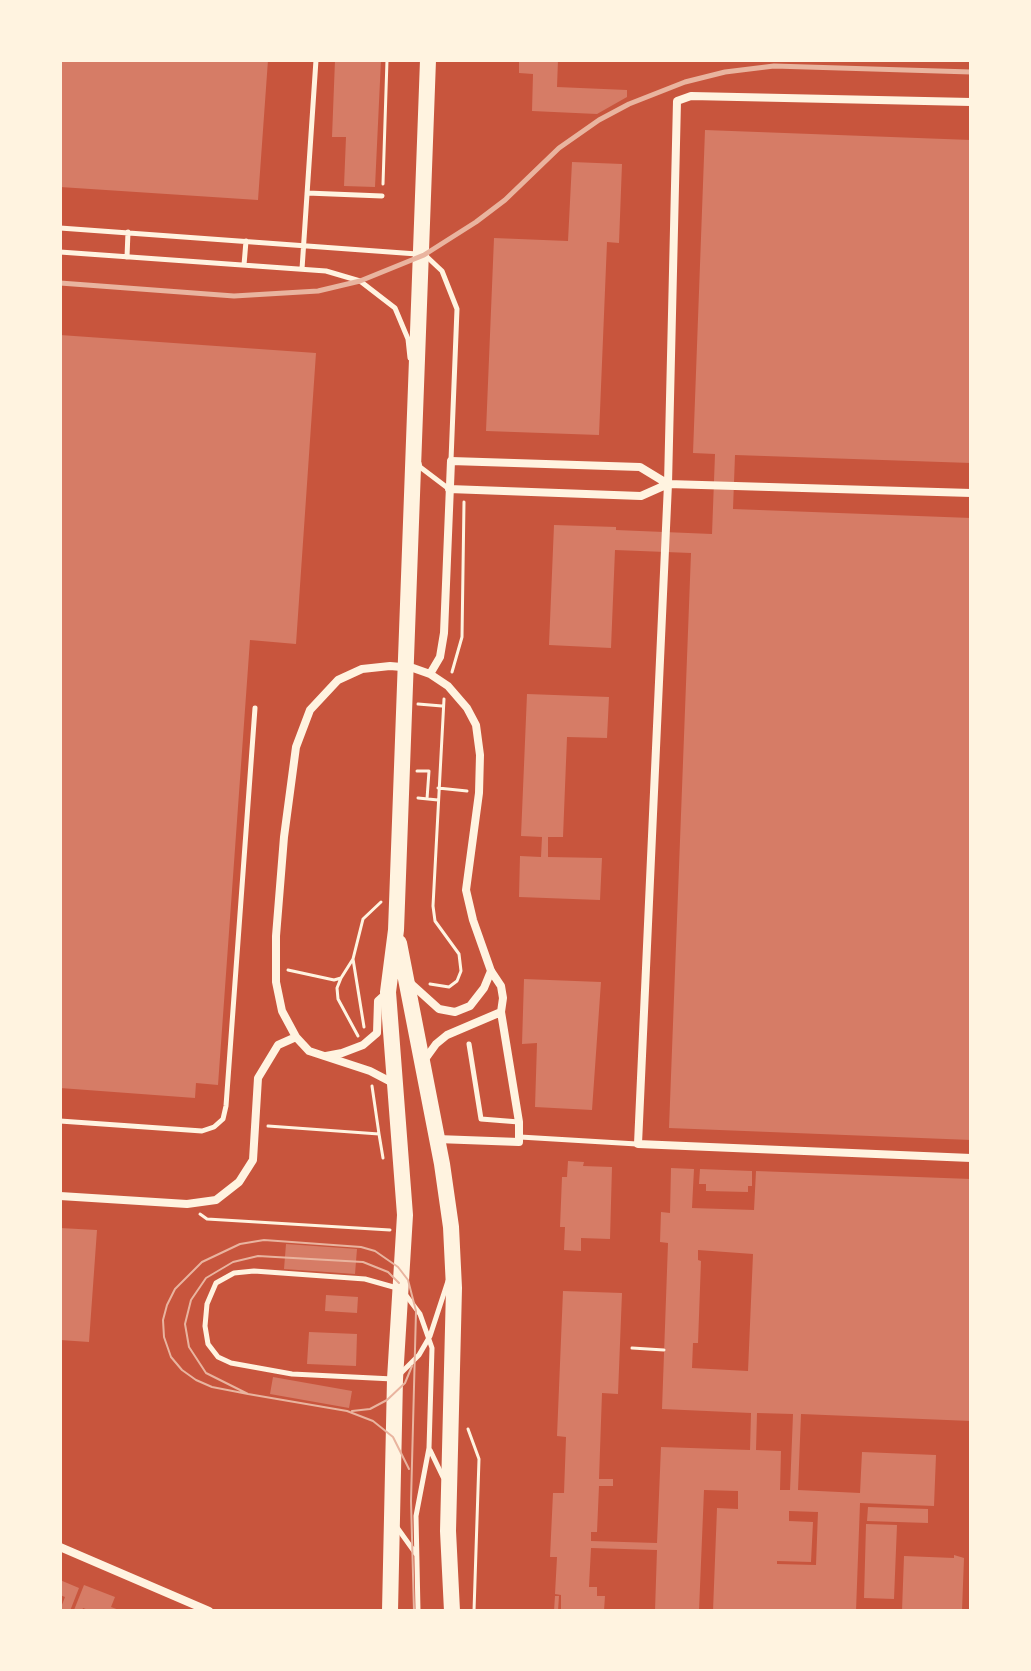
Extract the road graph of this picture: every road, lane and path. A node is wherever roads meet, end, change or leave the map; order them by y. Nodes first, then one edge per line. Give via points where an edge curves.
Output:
1 (316, 60) edge
2 (387, 60) edge
3 (428, 60) edge
4 (971, 102) edge
5 (307, 193) junction
6 (382, 196) joint
7 (60, 228) edge
8 (128, 232) junction
9 (246, 241) junction
10 (304, 245) junction
11 (60, 252) edge
12 (127, 257) junction
13 (244, 265) junction
14 (302, 269) junction
15 (451, 461) junction
16 (668, 484) junction
17 (449, 489) junction
18 (465, 490) junction
19 (971, 493) edge
20 (430, 674) junction
21 (448, 686) junction
22 (415, 704) dead end
23 (442, 706) junction
24 (255, 708) dead end
25 (438, 788) junction
26 (479, 793) junction
27 (427, 799) dead end
28 (438, 800) junction
29 (397, 887) junction
30 (396, 930) junction
31 (353, 959) junction
32 (276, 967) junction
33 (491, 971) junction
34 (406, 979) junction
35 (388, 992) junction
36 (501, 1012) junction
37 (296, 1037) junction
38 (367, 1042) junction
39 (469, 1044) dead end
40 (322, 1057) junction
41 (422, 1065) junction
42 (393, 1083) junction
43 (60, 1121) edge
44 (519, 1122) junction
45 (256, 1126) junction
46 (519, 1137) junction
47 (436, 1139) junction
48 (638, 1144) junction
49 (971, 1158) edge
50 (383, 1160) dead end
51 (60, 1196) edge
52 (187, 1204) junction
53 (405, 1230) junction
54 (453, 1265) junction
55 (399, 1289) junction
56 (430, 1336) junction
57 (632, 1348) dead end
58 (664, 1350) dead end
59 (395, 1379) junction
60 (468, 1429) dead end
61 (429, 1448) junction
62 (449, 1489) junction
63 (391, 1519) junction
64 (60, 1547) edge
65 (417, 1554) junction
66 (209, 1611) edge
67 (390, 1611) edge
68 (418, 1611) edge
69 (452, 1611) edge
70 (474, 1611) edge

1 - 5 lane
2 - 6 path
3 - 29 main road
4 - 16 street via 691,96 677,101
5 - 6 lane
5 - 10 lane
7 - 8 lane
8 - 9 lane
8 - 12 lane
9 - 10 lane
9 - 13 lane
10 - 14 lane
10 - 15 lane via 424,255 442,271 457,309
11 - 12 lane
12 - 13 lane
13 - 14 lane
14 - 17 lane via 360,281 395,308 408,339 420,467
15 - 16 street via 640,467
15 - 17 street
16 - 18 street via 641,496
16 - 19 street
16 - 48 street
17 - 18 street
17 - 20 street via 444,633
18 - 21 path via 462,637
20 - 21 street
20 - 32 street via 390,666 362,669 338,680 310,710 290,781
21 - 23 path
21 - 26 street via 476,725
22 - 23 path
23 - 25 path
24 - 43 lane via 223,1119 202,1131
25 - 26 path
25 - 28 path
26 - 33 street via 466,890
27 - 28 path
28 - 34 path via 435,921 459,954 461,971 449,987
29 - 30 main road
29 - 31 path via 363,919
30 - 34 main road
30 - 35 main road
31 - 32 path via 334,980
31 - 38 path
32 - 37 street via 282,1011
33 - 34 street via 470,1006 455,1012 439,1009
33 - 36 street via 501,986
34 - 41 main road
35 - 38 street via 378,1001 377,1033
35 - 42 main road
36 - 41 street via 447,1035
36 - 44 street
37 - 40 street
37 - 45 street via 278,1045 258,1078
38 - 40 street
39 - 44 lane via 481,1119
40 - 42 street
41 - 47 main road
42 - 53 main road
44 - 46 street
45 - 50 path via 379,1134
45 - 52 street via 253,1160 239,1182 216,1200
46 - 47 street via 519,1142
46 - 48 lane
47 - 54 main road
48 - 49 street
51 - 52 street
52 - 53 path via 207,1219
53 - 55 main road
54 - 56 lane
54 - 62 main road
55 - 56 lane via 415,1305
55 - 59 main road
55 - 59 lane via 365,1279 234,1273 216,1283 205,1326 208,1344 231,1363 292,1374
56 - 59 lane
56 - 61 lane
57 - 58 path
59 - 63 main road
60 - 70 path via 479,1459
61 - 62 lane
61 - 65 lane via 416,1516
62 - 69 main road
63 - 65 lane
63 - 67 main road
64 - 66 street
65 - 68 lane

